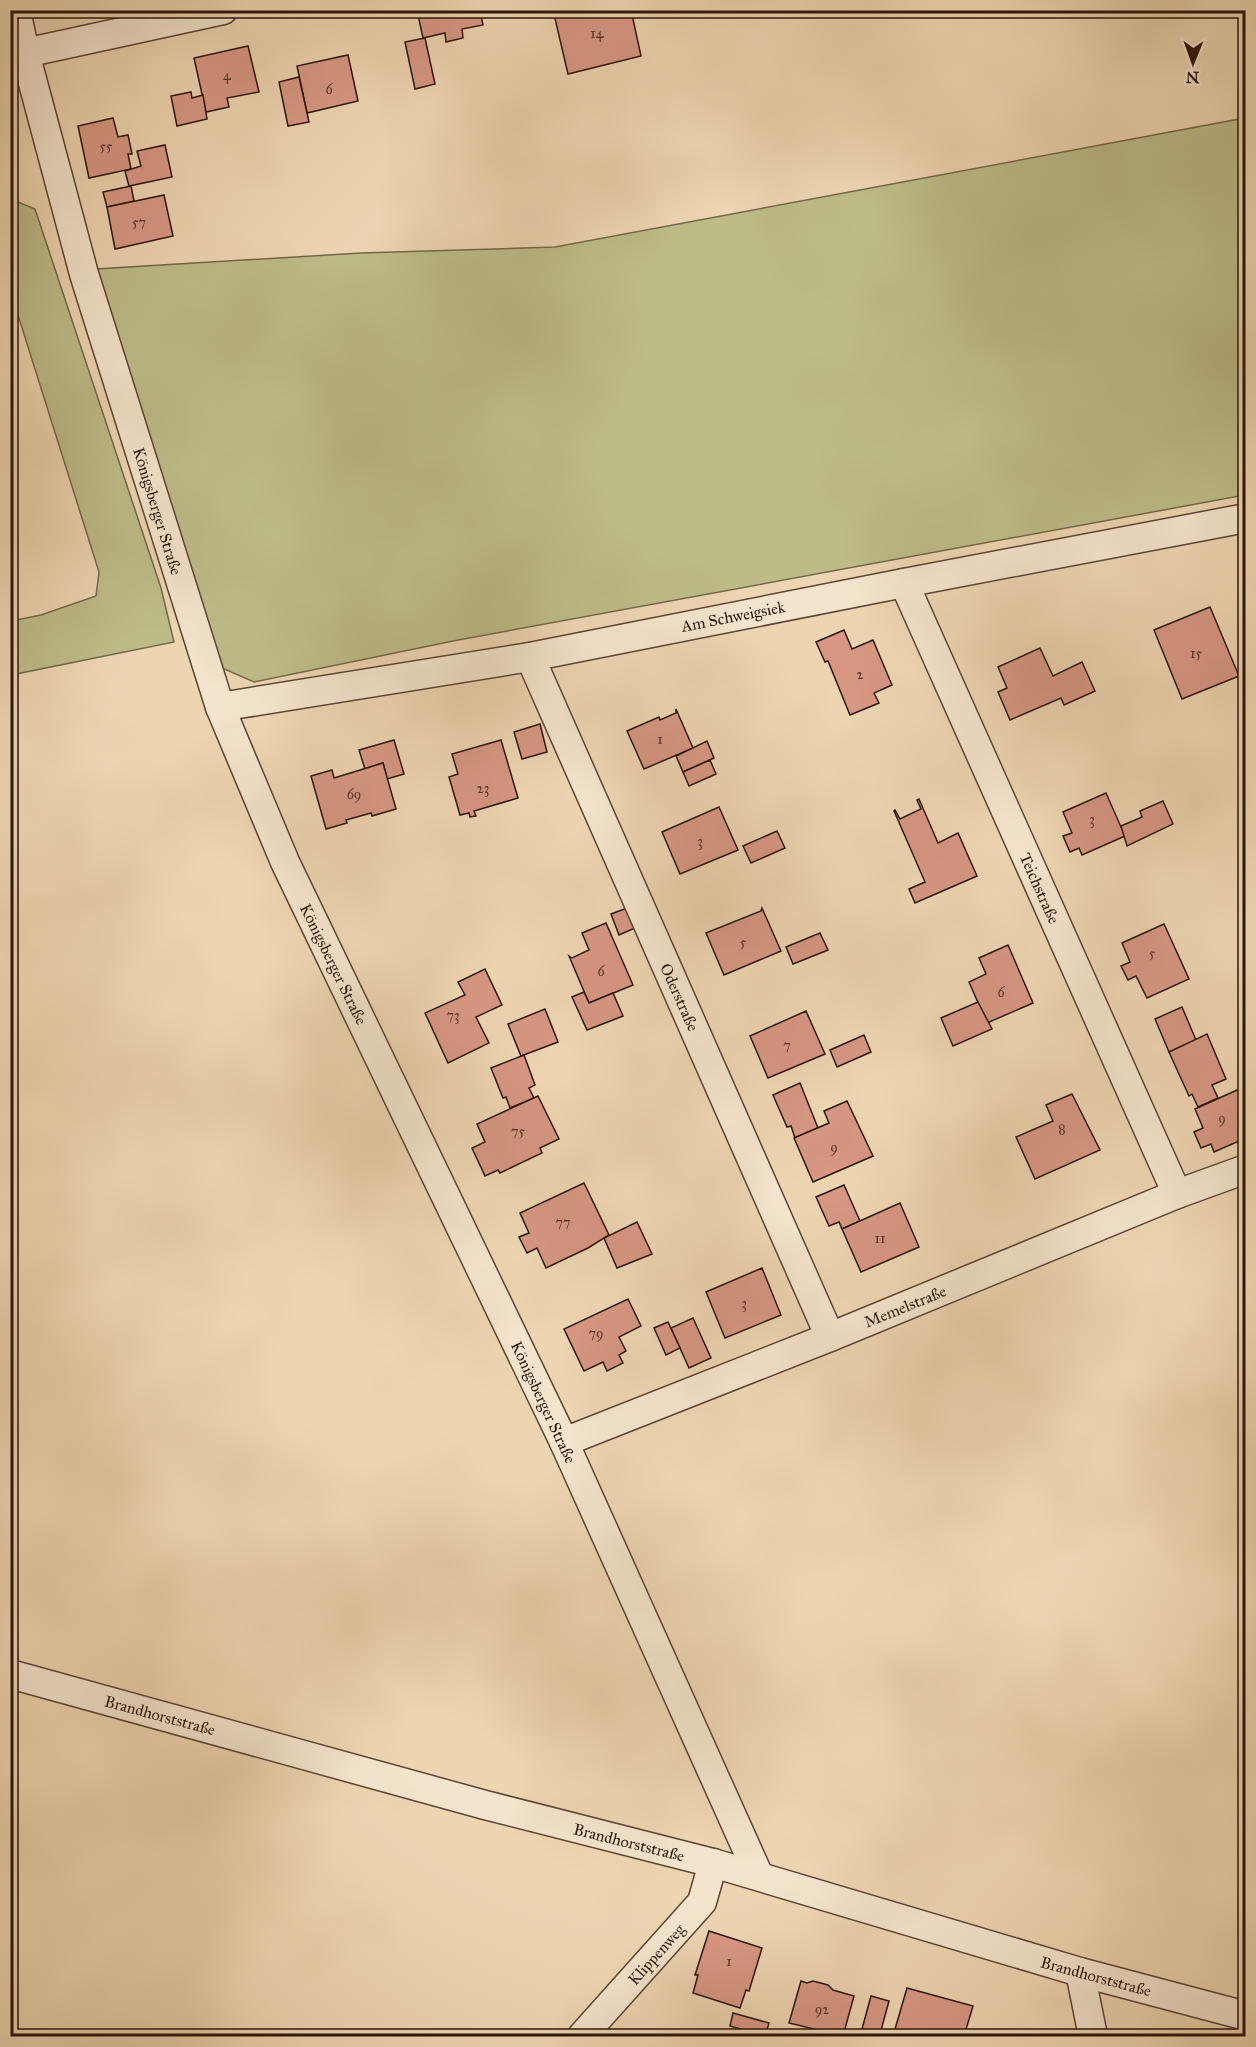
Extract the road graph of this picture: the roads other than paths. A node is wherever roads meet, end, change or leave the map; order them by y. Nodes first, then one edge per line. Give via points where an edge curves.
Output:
1 (16, 10) edge
2 (223, 10) edge
3 (25, 53) junction
4 (1245, 518) edge
5 (904, 583) junction
6 (530, 657) junction
7 (220, 706) junction
8 (1245, 1169) edge
9 (1177, 1194) junction
10 (830, 1337) junction
11 (564, 1442) junction
12 (10, 1674) edge
13 (713, 1863) junction
14 (759, 1876) junction
15 (1080, 1972) junction
16 (1245, 2016) edge
17 (582, 2037) edge
18 (1093, 2037) edge

1 - 3 street, Königsberger Straße
2 - 3 street
3 - 7 street, Königsberger Straße via 84,274
4 - 5 street, Am Schweigsiek
5 - 6 street, Am Schweigsiek
5 - 9 street, Teichstraße
6 - 7 street, Am Schweigsiek
6 - 10 street, Oderstraße
7 - 11 street, Königsberger Straße via 285,862
8 - 9 street, Memelstraße
9 - 10 street, Memelstraße
10 - 11 street, Memelstraße
11 - 14 street, Königsberger Straße
12 - 13 street, Brandhorststraße via 485,1805
13 - 14 street, Brandhorststraße
13 - 17 street, Klippenweg via 702,1902
14 - 15 street, Brandhorststraße
15 - 16 street, Brandhorststraße
15 - 18 street

